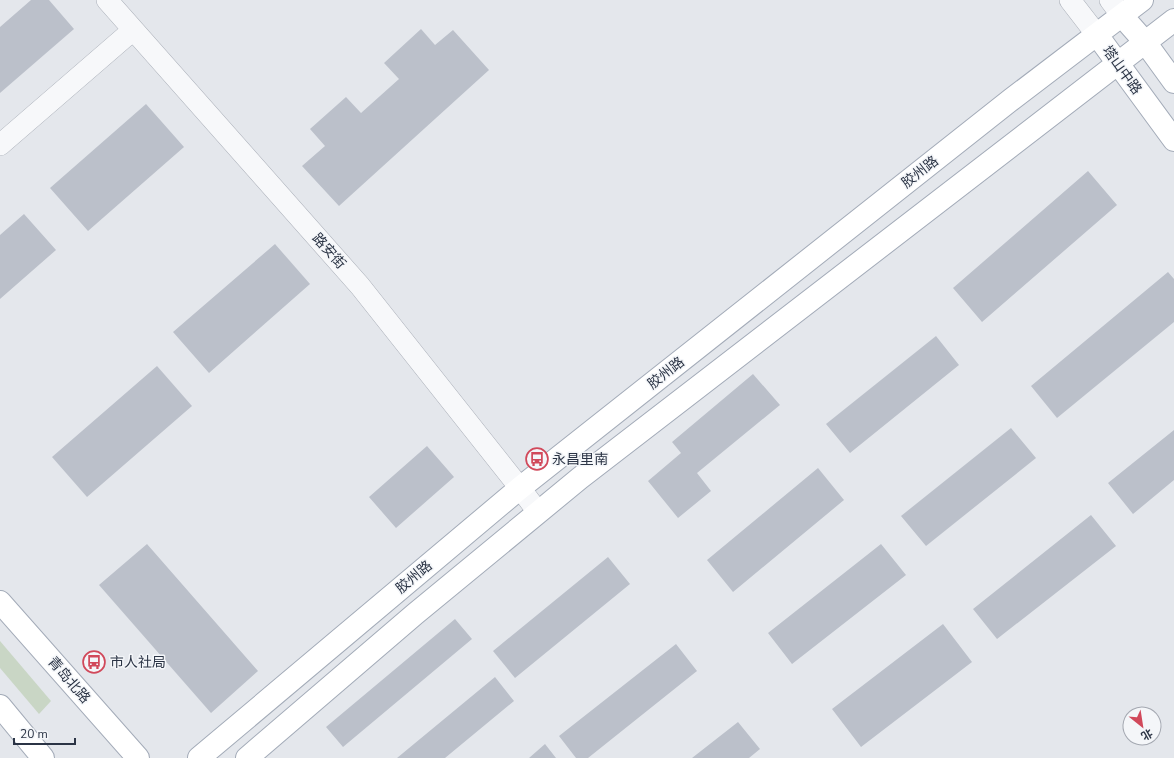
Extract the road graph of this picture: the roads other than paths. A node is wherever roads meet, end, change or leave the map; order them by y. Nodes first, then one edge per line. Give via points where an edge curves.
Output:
1 (107, 0) edge
2 (1070, 0) edge
3 (1142, 0) edge
4 (1116, 8) edge
5 (1174, 20) edge
6 (133, 30) junction
7 (1097, 35) junction
8 (1144, 42) junction
9 (1117, 63) junction
10 (1174, 82) edge
11 (1174, 140) edge
12 (0, 145) edge
13 (520, 488) junction
14 (538, 512) junction
15 (0, 602) edge
16 (0, 706) edge
17 (43, 758) edge
18 (138, 758) edge
19 (199, 758) edge
20 (247, 758) edge

1 - 6 street, 路安街
2 - 7 street, 塔山中路
3 - 4 main road, 胶州路
4 - 7 main road, 胶州路
4 - 8 main road
5 - 8 main road, 胶州路
6 - 12 street
6 - 13 street, 路安街 via 360,286
7 - 9 main road, 塔山中路
7 - 13 main road, 胶州路 via 1012,99
8 - 9 main road, 胶州路
8 - 10 main road
9 - 11 main road, 塔山中路
9 - 14 main road, 胶州路
13 - 14 street, 路安街
13 - 19 main road, 胶州路
14 - 20 main road, 胶州路
15 - 18 main road, 青岛北路
16 - 17 main road

